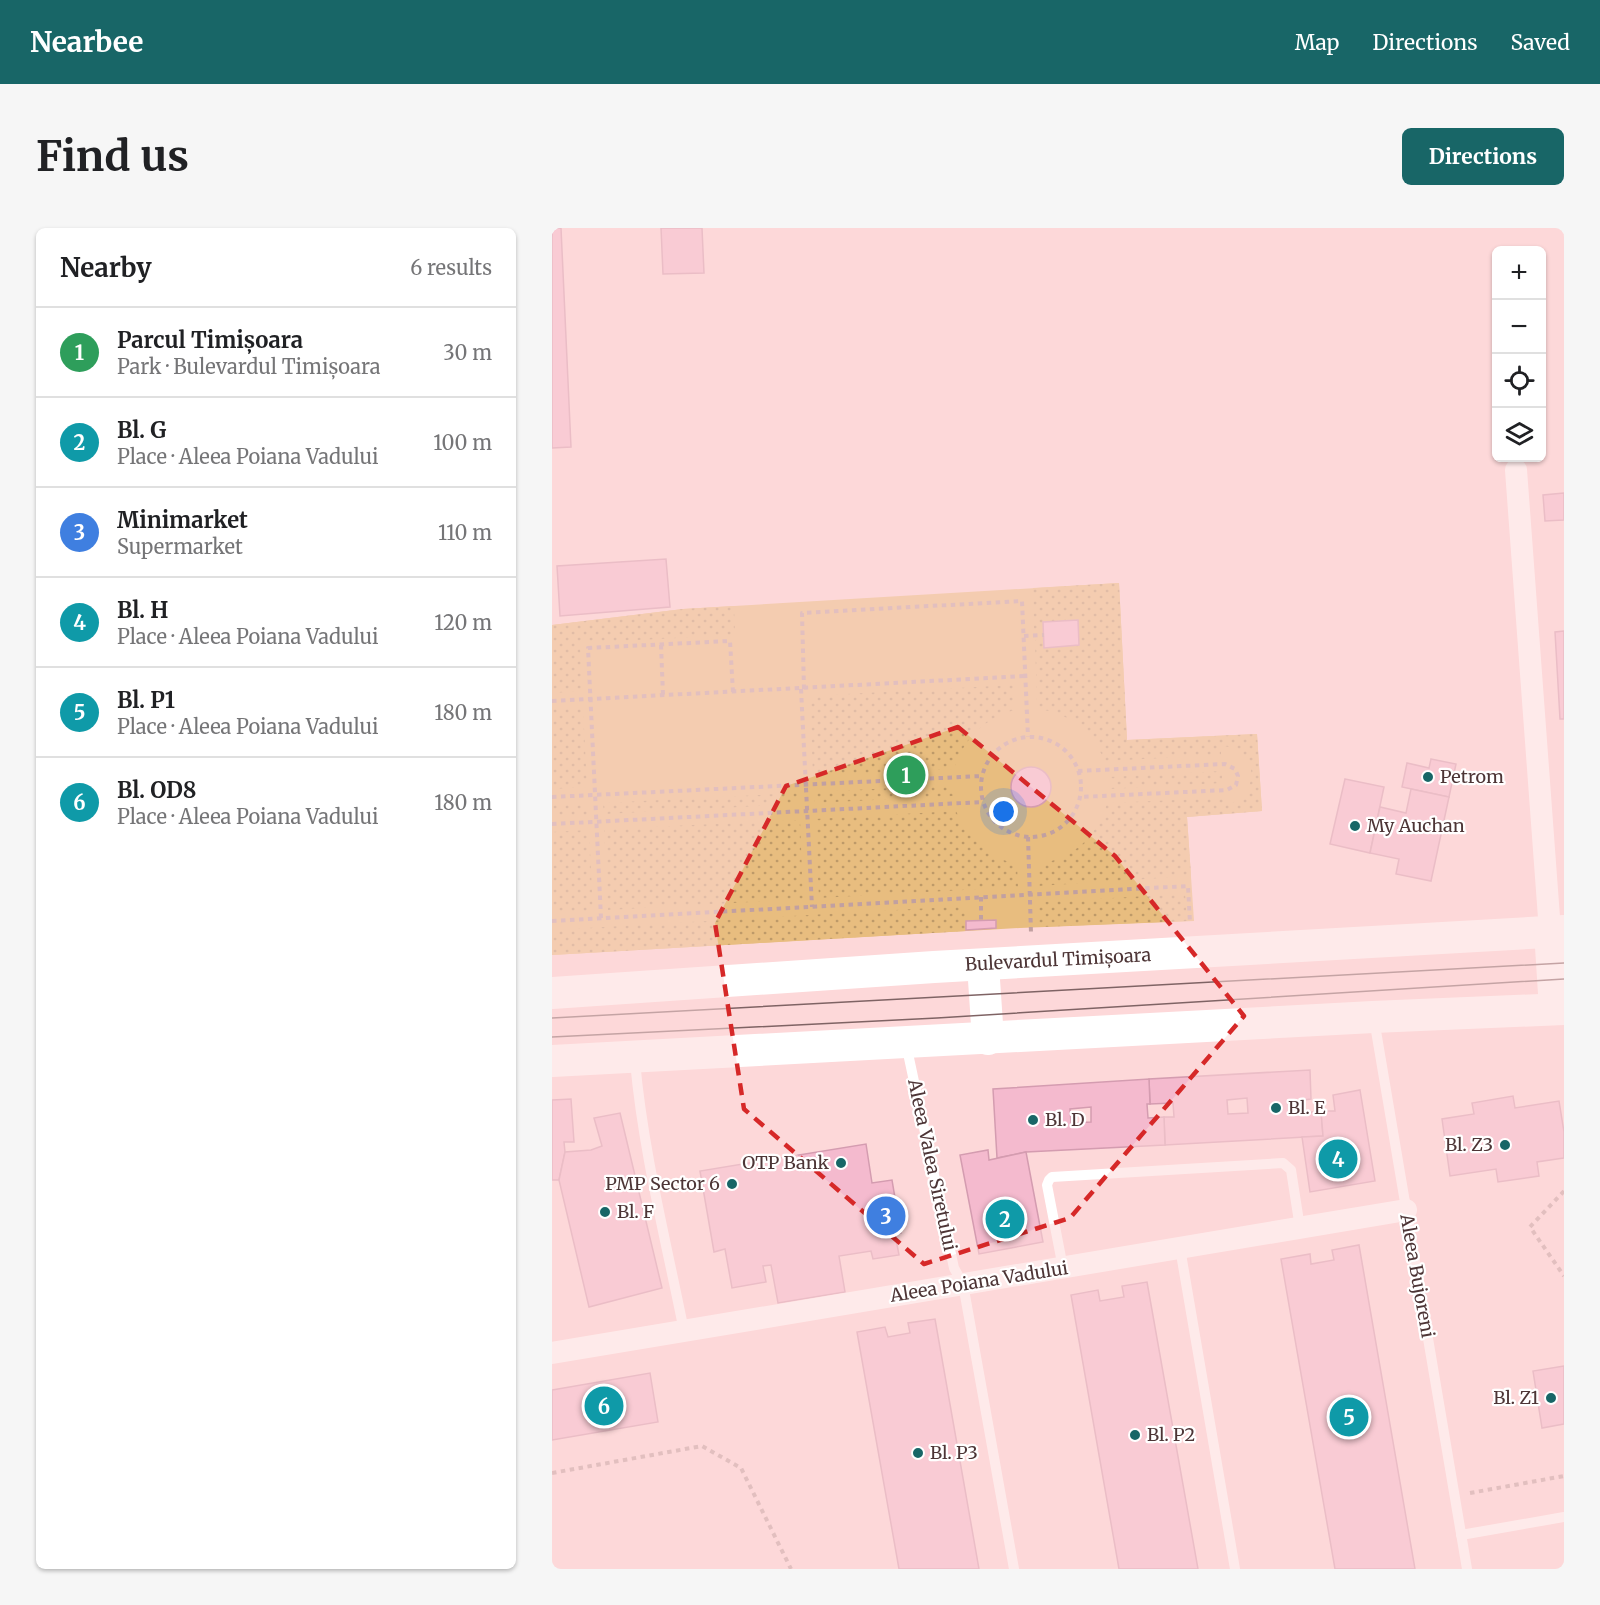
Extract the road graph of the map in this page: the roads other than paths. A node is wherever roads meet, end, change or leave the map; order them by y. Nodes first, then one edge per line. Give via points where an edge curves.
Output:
1 (1515, 470) dead end
2 (1557, 931) edge
3 (982, 964) junction
4 (552, 993) edge
5 (1560, 1009) edge
6 (1373, 1017) junction
7 (988, 1039) junction
8 (906, 1043) junction
9 (634, 1057) junction
10 (552, 1062) edge
11 (1406, 1210) junction
12 (1300, 1228) junction
13 (1180, 1248) junction
14 (1063, 1268) junction
15 (963, 1284) junction
16 (684, 1331) junction
17 (552, 1353) edge
18 (1564, 1517) edge
19 (1461, 1534) junction
20 (1014, 1569) edge
21 (1235, 1569) edge
22 (1467, 1569) edge

1 - 2 street
2 - 3 main road, Bulevardul Timișoara
2 - 5 main road
3 - 4 main road, Bulevardul Timișoara
3 - 7 main road
5 - 6 main road
6 - 7 main road
6 - 11 lane, Aleea Bujoreni
7 - 8 main road
8 - 9 main road
8 - 15 lane, Aleea Valea Siretului via 954,1268
9 - 10 main road
9 - 16 lane via 653,1180
11 - 12 street, Aleea Poiana Vadului
11 - 19 lane, Aleea Bujoreni
12 - 13 street, Aleea Poiana Vadului
12 - 14 lane via 1291,1170 1283,1163 1052,1177 1047,1185
13 - 14 street, Aleea Poiana Vadului
13 - 21 lane
14 - 15 street, Aleea Poiana Vadului
15 - 16 street, Aleea Poiana Vadului
15 - 20 lane, Aleea Valea Siretului
16 - 17 street, Aleea Poiana Vadului
18 - 19 lane
19 - 22 lane, Aleea Bujoreni

